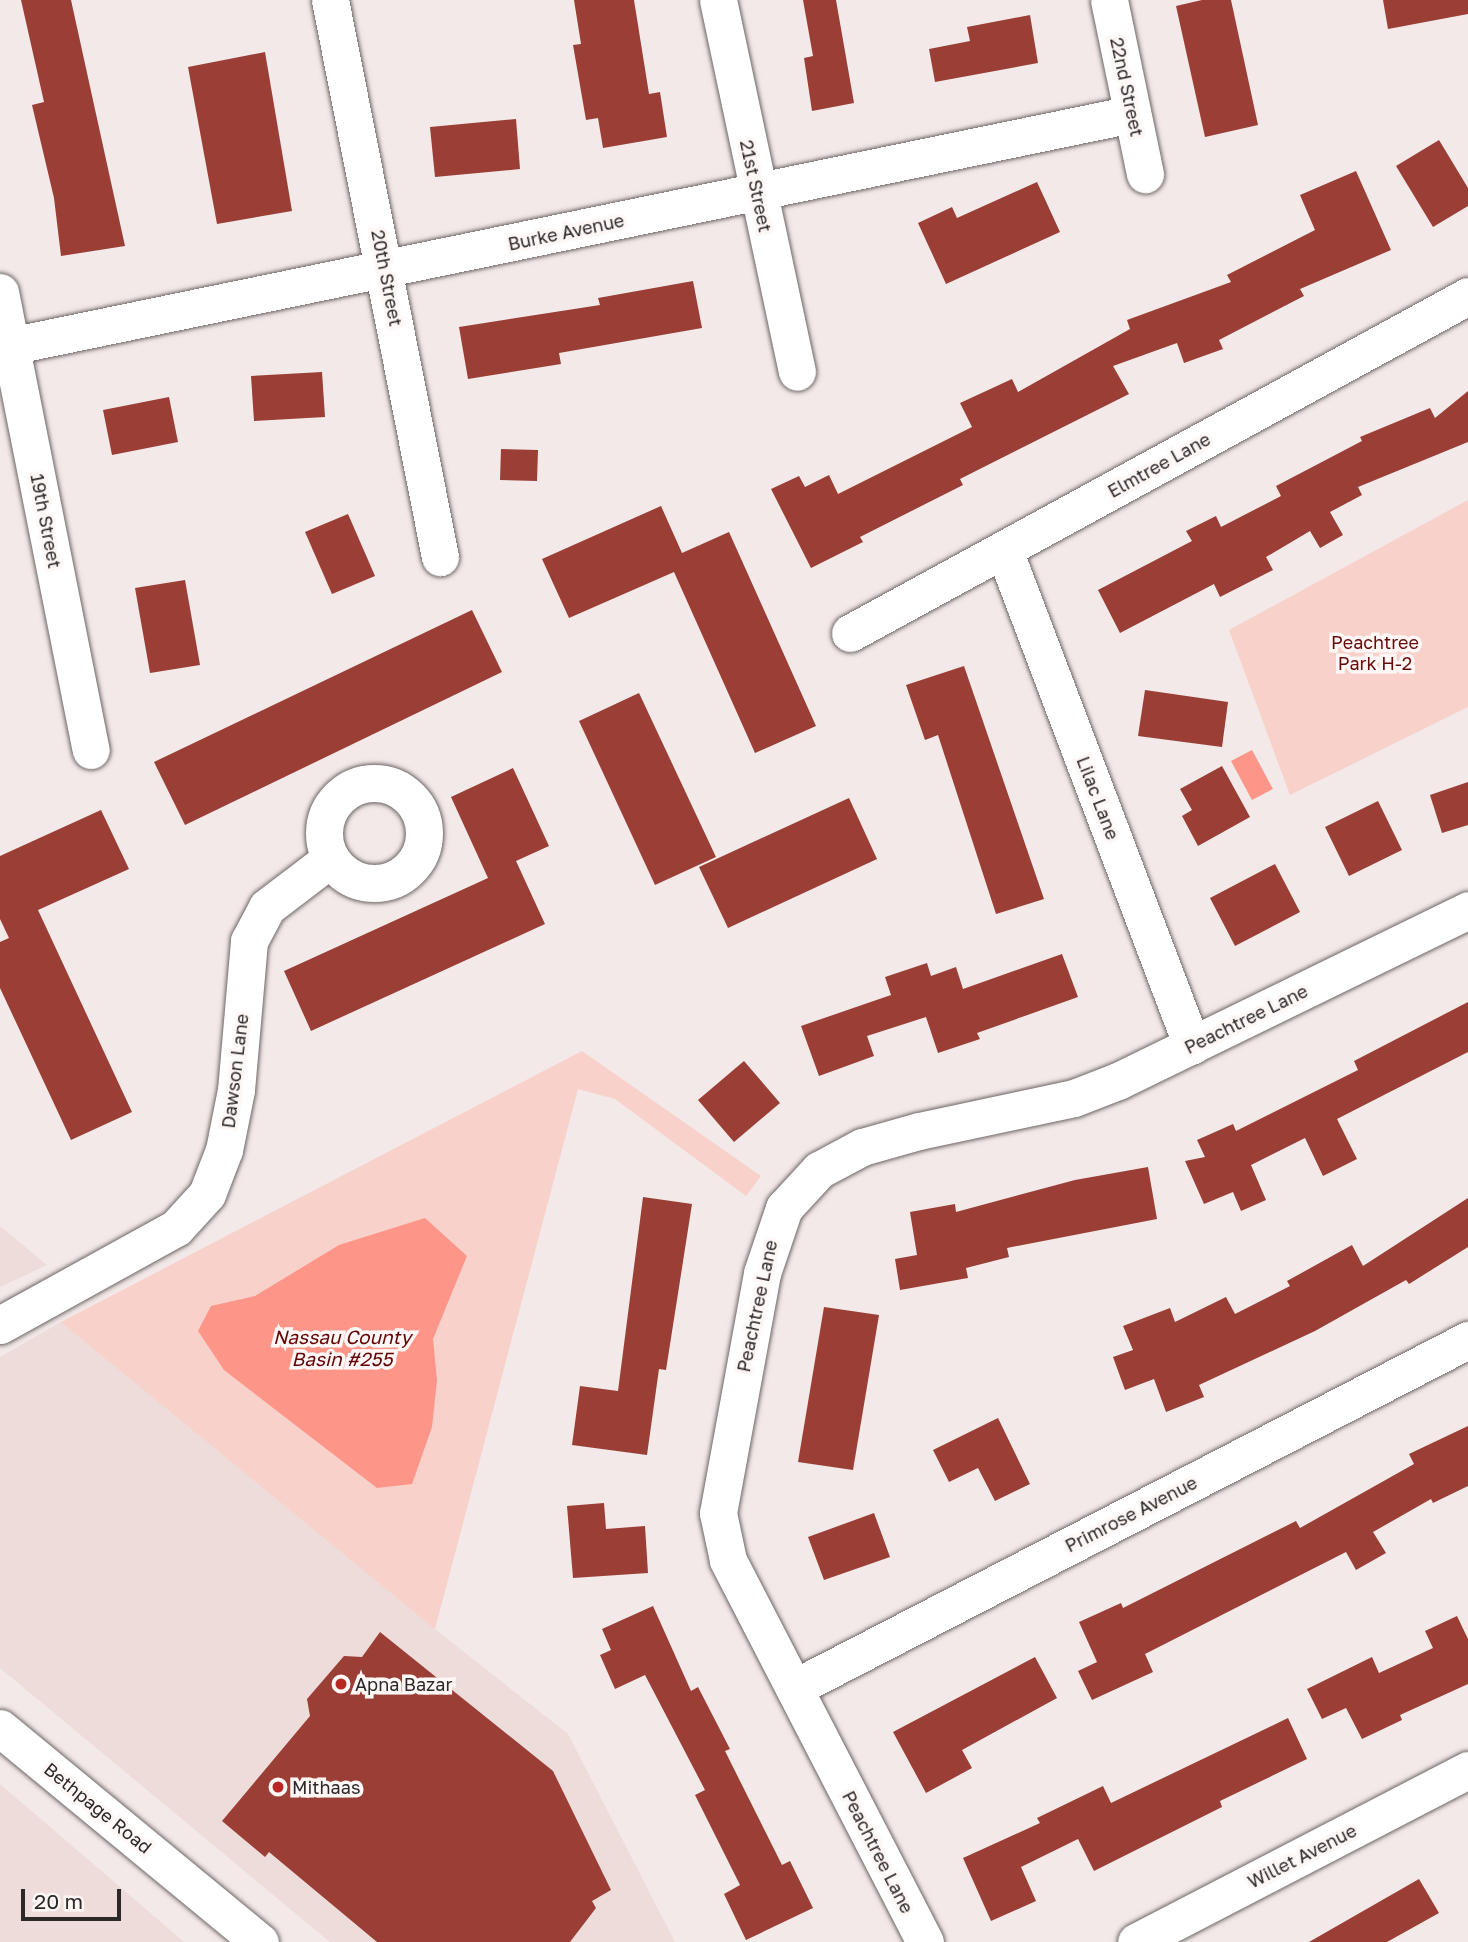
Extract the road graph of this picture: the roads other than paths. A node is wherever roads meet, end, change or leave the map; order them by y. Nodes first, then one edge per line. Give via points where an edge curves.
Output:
1 (330, 0) edge
2 (718, 0) edge
3 (1109, 0) edge
4 (1132, 114) junction
5 (1145, 174) dead end
6 (757, 192) junction
7 (386, 270) junction
8 (0, 292) edge
9 (1468, 296) edge
10 (5, 347) edge
11 (797, 372) dead end
12 (1004, 550) junction
13 (440, 557) dead end
14 (850, 633) dead end
15 (91, 750) dead end
16 (330, 859) dead end
17 (1468, 909) edge
18 (1192, 1046) junction
19 (0, 1325) edge
20 (1468, 1340) edge
21 (794, 1688) junction
22 (0, 1728) edge
23 (1468, 1770) edge
24 (260, 1942) edge
25 (925, 1942) edge
26 (1136, 1942) edge

1 - 7 street, 20th Street
2 - 6 street, 21st Street
3 - 4 street, 22nd Street
4 - 5 street, 22nd Street
4 - 6 street, Burke Avenue
6 - 7 street, Burke Avenue
6 - 11 street, 21st Street
7 - 10 street, Burke Avenue
7 - 13 street, 20th Street
8 - 10 street, 19th Street
9 - 12 street, Elmtree Lane
10 - 15 street, 19th Street
12 - 14 street, Elmtree Lane
12 - 18 street, Lilac Lane
16 - 19 street, Dawson Lane via 267,907 249,941 236,1090 224,1150 207,1194 176,1228
17 - 18 street, Peachtree Lane
18 - 21 street, Peachtree Lane via 1074,1098 862,1147 819,1171 784,1208 762,1273 718,1513 728,1560
20 - 21 street, Primrose Avenue
21 - 25 street, Peachtree Lane
22 - 24 street, Bethpage Road
23 - 26 street, Willet Avenue

